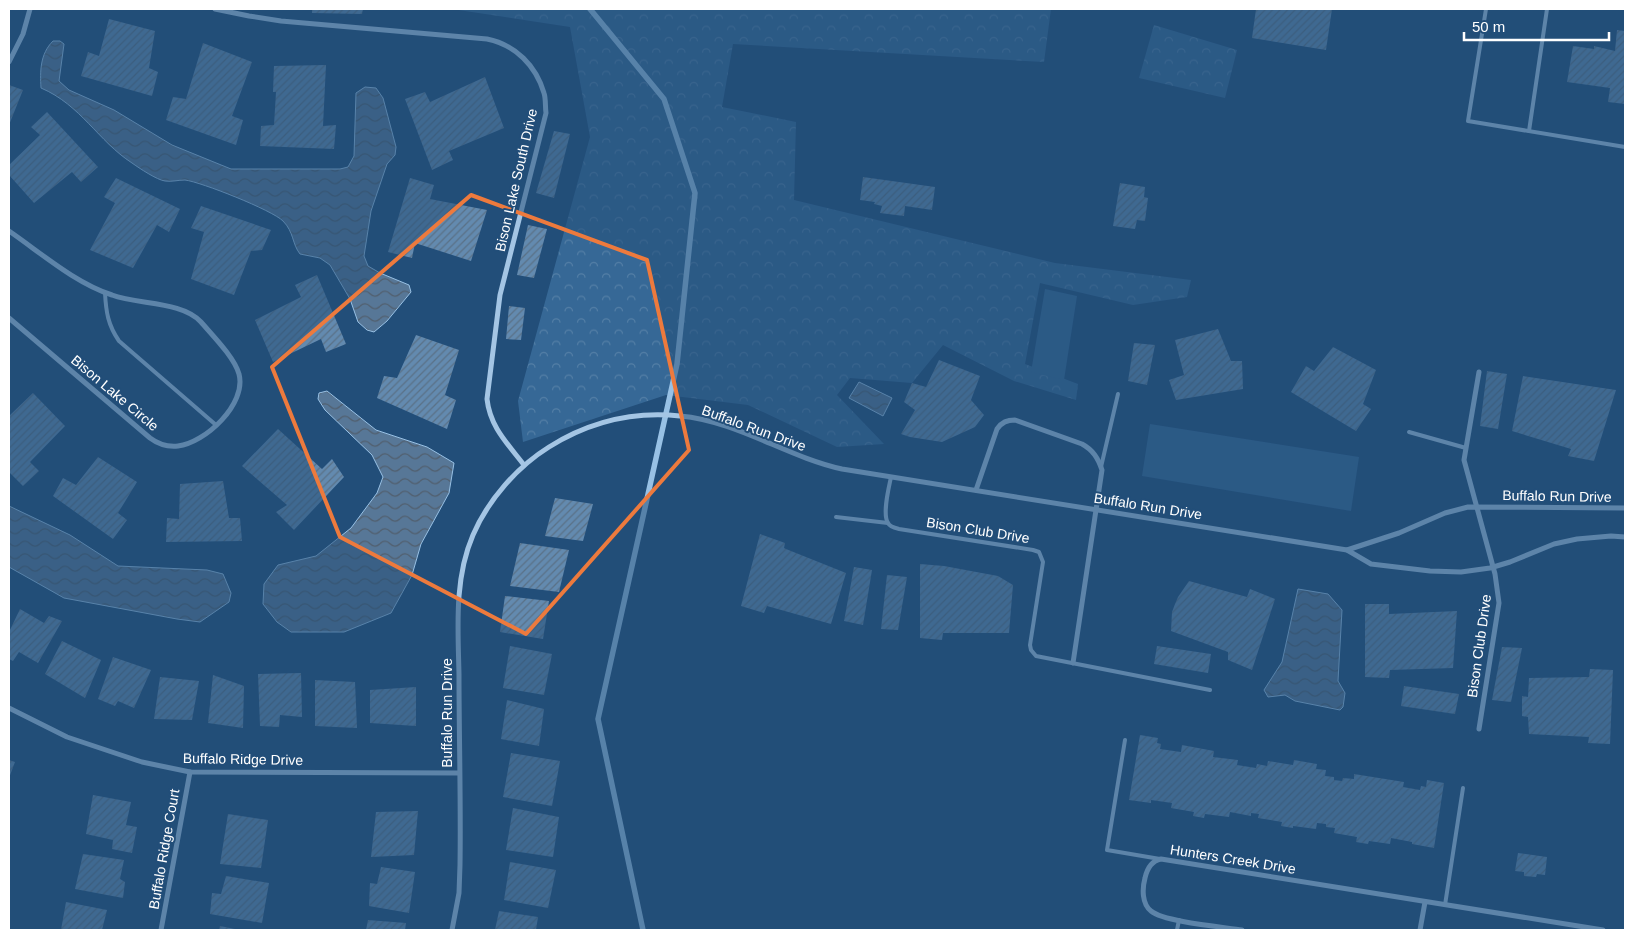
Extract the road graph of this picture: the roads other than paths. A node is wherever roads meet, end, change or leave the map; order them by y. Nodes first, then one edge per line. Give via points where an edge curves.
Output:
1 (30, 9) edge
2 (215, 9) edge
3 (1486, 9) edge
4 (1547, 9) edge
5 (9, 62) edge
6 (1529, 131) junction
7 (1625, 147) edge
8 (9, 231) edge
9 (105, 293) junction
10 (9, 318) edge
11 (1479, 372) dead end
12 (1118, 394) dead end
13 (216, 425) junction
14 (1409, 432) dead end
15 (1466, 448) junction
16 (524, 465) junction
17 (1101, 467) junction
18 (891, 477) junction
19 (976, 490) junction
20 (1475, 506) junction
21 (1625, 508) edge
22 (1097, 509) junction
23 (836, 517) dead end
24 (888, 523) junction
25 (1625, 537) edge
26 (1347, 550) junction
27 (1493, 567) junction
28 (1073, 663) junction
29 (1210, 690) dead end
30 (9, 708) edge
31 (1479, 729) dead end
32 (1125, 740) dead end
33 (190, 772) junction
34 (459, 773) junction
35 (1463, 788) dead end
36 (1161, 859) junction
37 (1425, 902) junction
38 (1445, 905) junction
39 (1179, 920) junction
40 (161, 930) edge
41 (452, 930) edge
42 (1177, 930) edge
43 (1242, 930) edge
44 (1420, 930) edge
45 (1603, 930) edge

1 - 5 street via 23,34
2 - 16 street, Bison Lake South Drive via 280,21 487,39 511,48 534,70 544,94 546,113 500,295 487,399 488,410 499,434
3 - 6 lane via 1468,121
4 - 6 lane
6 - 7 lane
8 - 9 street
9 - 13 lane via 107,317 119,341
9 - 13 street, Bison Lake Circle via 178,309 197,318 239,374 236,402
10 - 13 street, Bison Lake Circle via 154,440 180,446 202,437
11 - 15 street, Bison Club Drive
12 - 17 lane
14 - 15 lane
15 - 20 street, Bison Club Drive via 1464,460
16 - 18 street, Buffalo Run Drive via 560,440 593,425 613,419 664,414 725,426 827,466
16 - 34 street, Buffalo Run Drive via 484,514 464,560 458,605
17 - 19 street via 1096,455 1088,448 1008,420 998,429
17 - 22 street
18 - 19 street, Buffalo Run Drive
18 - 24 lane via 886,509
19 - 22 street, Buffalo Run Drive
20 - 21 street, Buffalo Run Drive
20 - 26 street, Buffalo Run Drive via 1452,510 1399,533
20 - 27 street, Bison Club Drive
22 - 26 street, Buffalo Run Drive
22 - 28 street
23 - 24 lane
24 - 28 lane, Bison Club Drive via 899,529 1038,552 1043,562 1031,650 1039,657
25 - 27 street, Buffalo Run Drive via 1577,538
26 - 27 street, Buffalo Run Drive via 1371,564 1430,572
27 - 31 street, Bison Club Drive via 1499,603
28 - 29 lane, Bison Club Drive
30 - 33 street, Buffalo Ridge Drive via 67,737 142,762
32 - 36 lane via 1107,850
33 - 34 street, Buffalo Ridge Drive
33 - 40 street, Buffalo Ridge Court
34 - 41 street, Buffalo Run Drive via 460,865
35 - 38 lane
36 - 37 street, Hunters Creek Drive
36 - 39 street, Hunters Creek Drive via 1147,870 1143,892 1145,900 1148,908 1156,914
37 - 38 street, Hunters Creek Drive
37 - 44 street
38 - 45 street, Hunters Creek Drive
39 - 42 lane
39 - 43 street, Hunters Creek Drive

